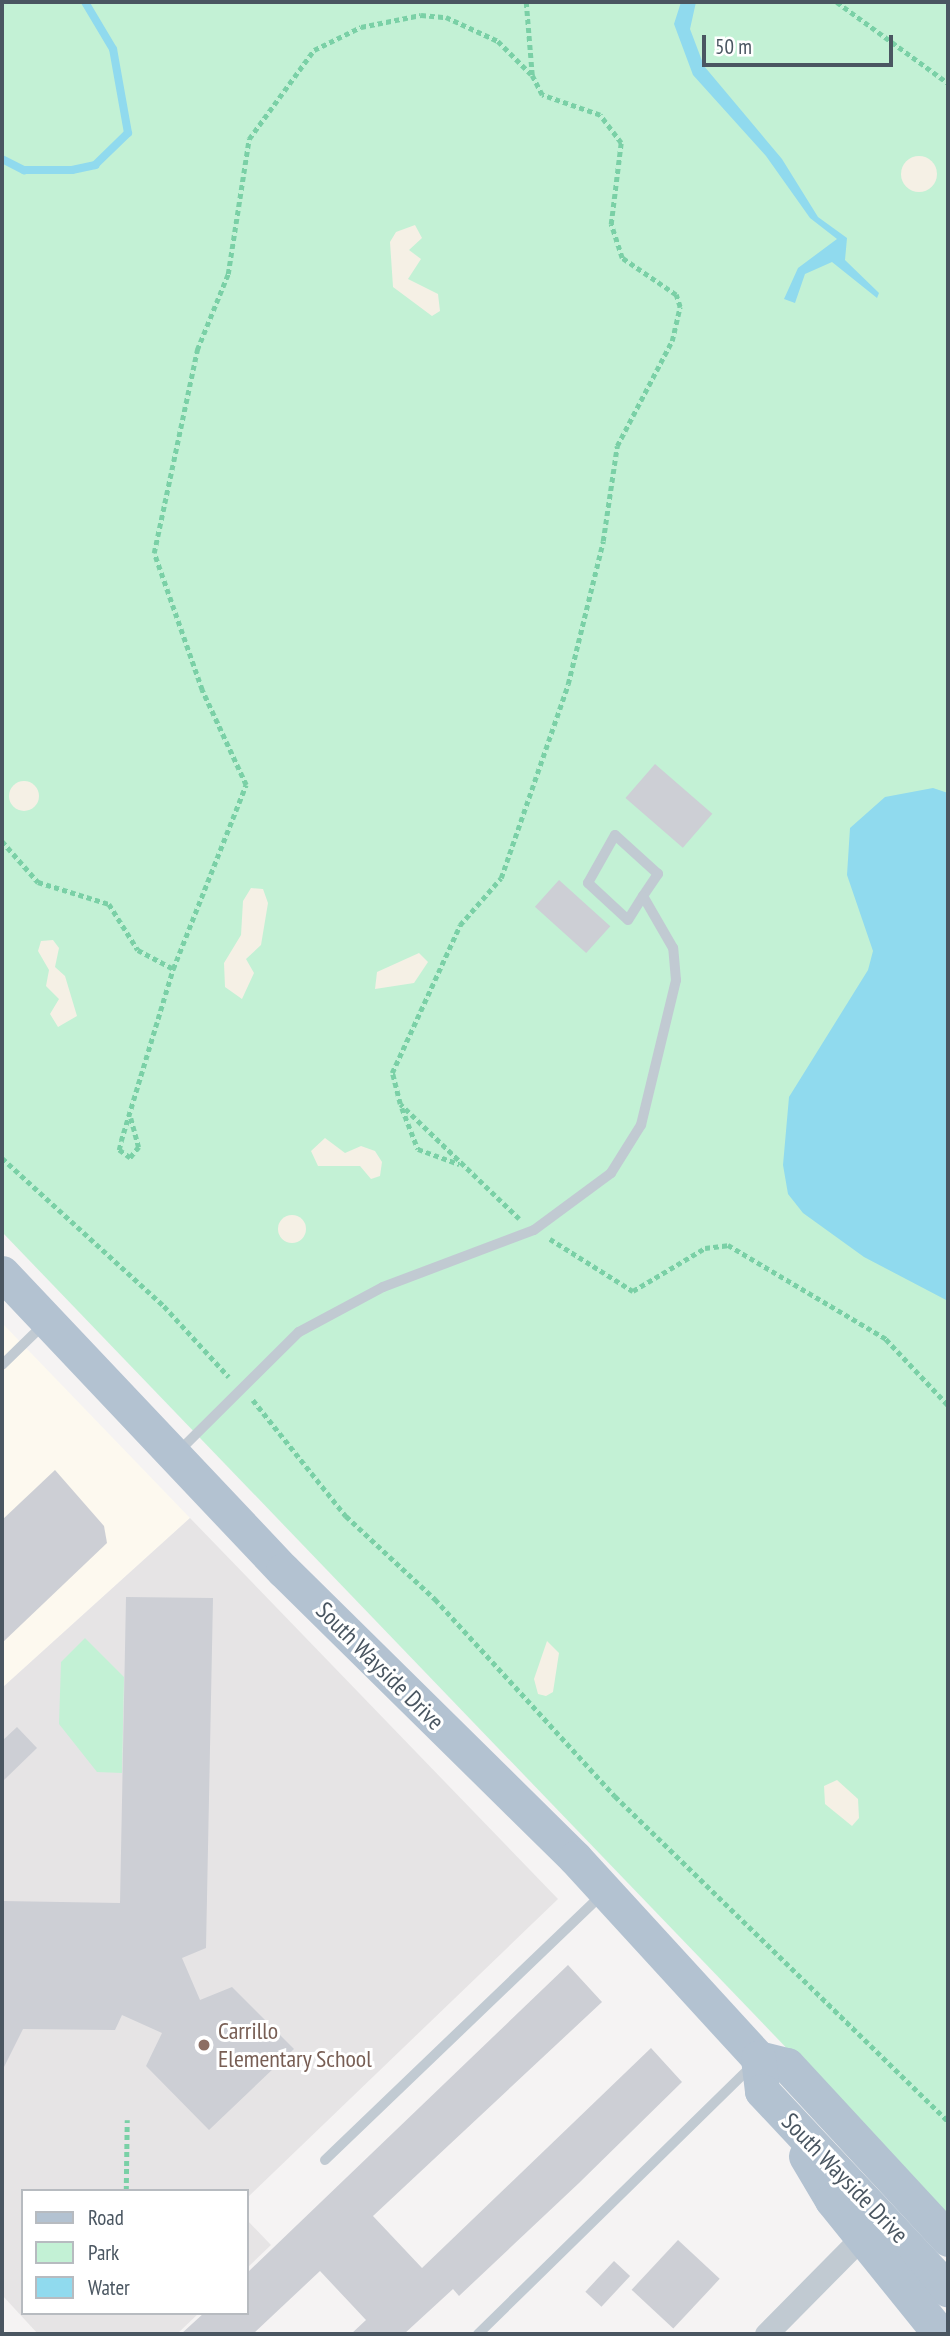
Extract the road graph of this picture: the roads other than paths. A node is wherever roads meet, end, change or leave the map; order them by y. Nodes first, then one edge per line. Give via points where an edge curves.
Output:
1 (643, 896) junction
2 (2, 1273) edge
3 (48, 1321) junction
4 (2, 1365) edge
5 (175, 1455) junction
6 (605, 1890) junction
7 (758, 2058) junction
8 (820, 2097) junction
9 (780, 2110) junction
10 (324, 2160) dead end
11 (948, 2208) edge
12 (863, 2236) junction
13 (948, 2239) edge
14 (948, 2290) edge
15 (478, 2334) edge
16 (766, 2334) edge
17 (940, 2334) edge

1 - 1 lane via 628,920 588,883 615,835 659,874
1 - 5 lane via 673,948 676,981 641,1125 604,1180 534,1230 340,1309 299,1332
2 - 3 main road, South Wayside Drive
3 - 4 lane
3 - 5 main road, South Wayside Drive
5 - 6 main road, South Wayside Drive
6 - 7 main road, South Wayside Drive
6 - 10 lane
7 - 8 main road, South Wayside Drive via 787,2065
7 - 9 main road, South Wayside Drive via 762,2091
7 - 15 lane
8 - 11 main road
8 - 13 main road, South Wayside Drive
9 - 12 main road via 832,2200
9 - 14 main road, South Wayside Drive
12 - 16 street
12 - 17 main road

